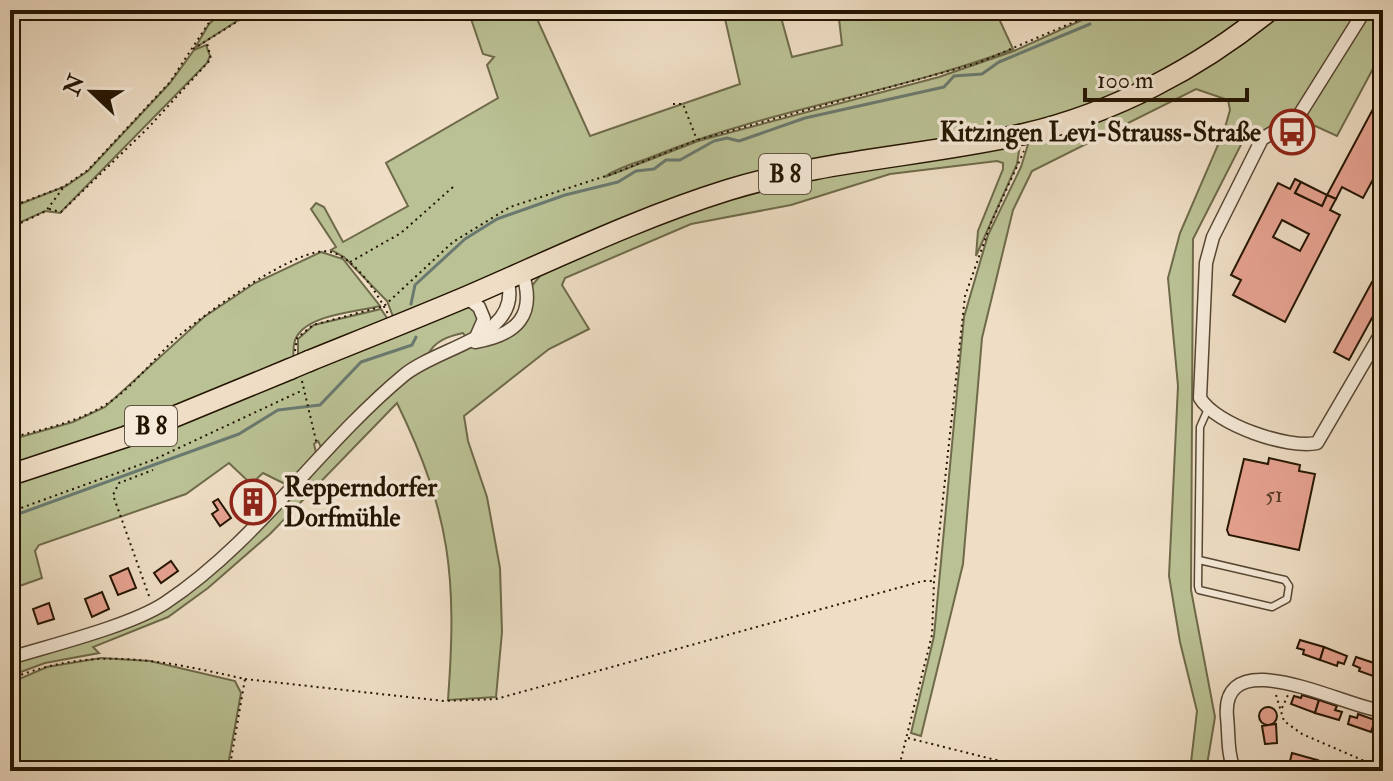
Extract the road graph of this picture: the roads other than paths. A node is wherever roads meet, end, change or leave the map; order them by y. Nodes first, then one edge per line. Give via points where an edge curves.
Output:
1 (1270, 10) edge
2 (1365, 10) edge
3 (514, 275) junction
4 (466, 297) junction
5 (1383, 330) edge
6 (477, 335) junction
7 (460, 344) junction
8 (1208, 409) junction
9 (10, 475) edge
10 (1199, 560) junction
11 (10, 658) edge
12 (1383, 711) edge
13 (1235, 771) edge

1 - 3 main road, B 8 via 1198,61 1130,98 1026,133 800,171 672,210
2 - 8 street via 1298,117 1262,139 1213,237 1206,263 1199,393
3 - 4 main road, B 8
3 - 6 street via 506,313 497,325
3 - 7 street via 528,302 518,323 497,337
4 - 6 street via 484,319
4 - 9 main road, B 8 via 100,446
5 - 8 street via 1317,443 1286,442
6 - 7 street
7 - 11 street via 400,378 203,573 154,608
8 - 10 lane via 1200,427
10 - 10 lane via 1285,580 1287,599 1272,607 1204,593 1198,586
12 - 13 street via 1294,683 1270,679 1239,686 1226,707

